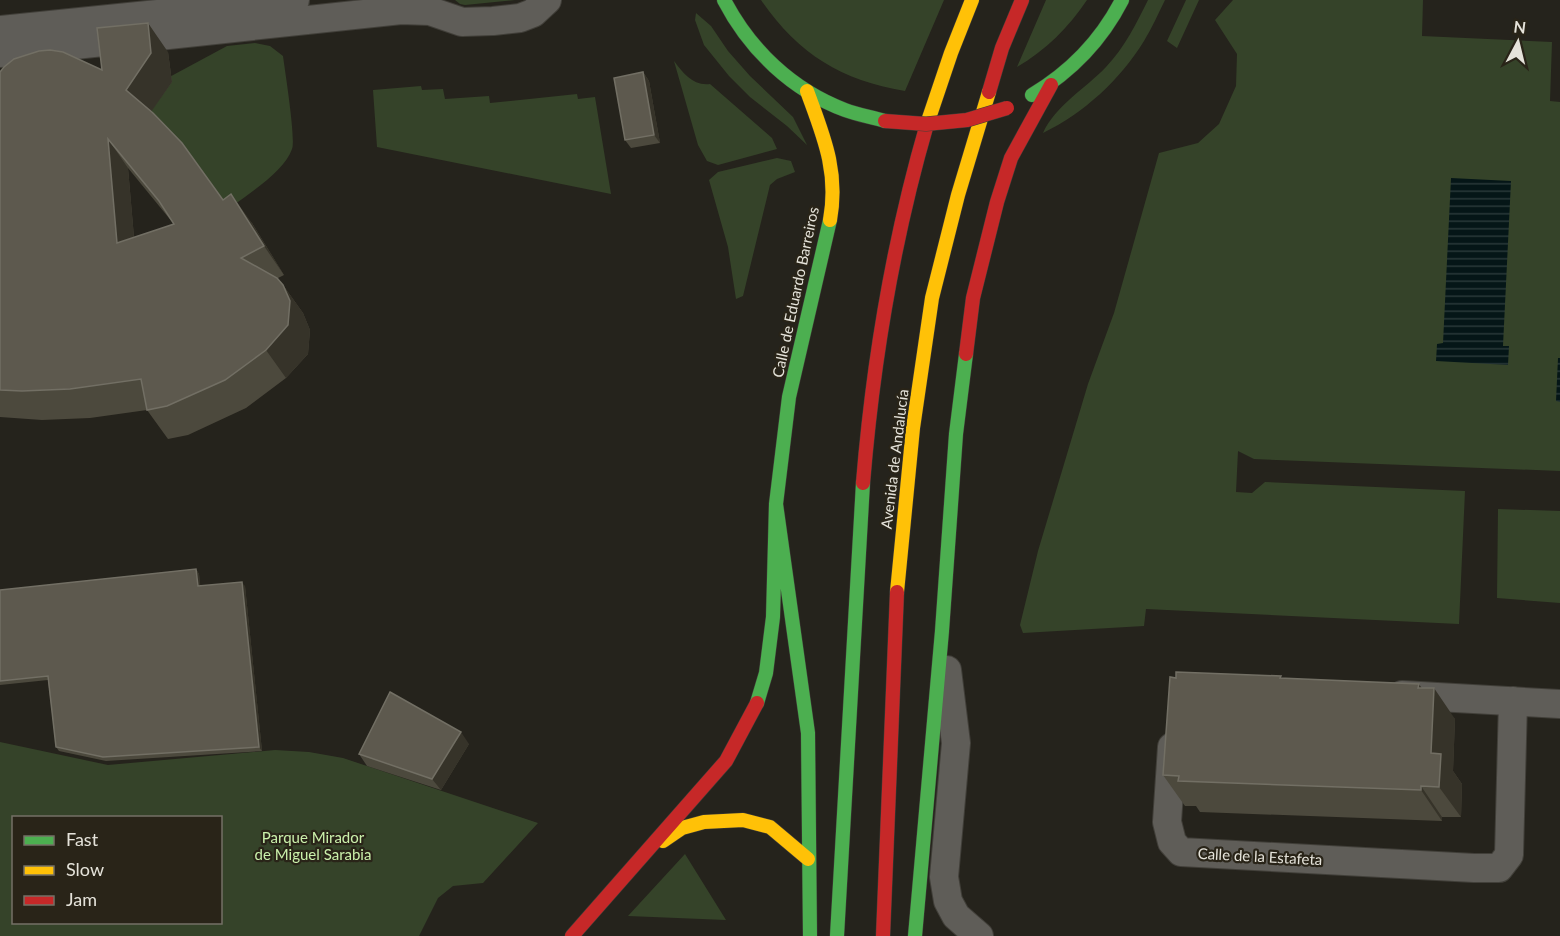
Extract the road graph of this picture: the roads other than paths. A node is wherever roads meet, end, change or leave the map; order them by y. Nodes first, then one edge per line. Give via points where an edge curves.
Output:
1 (295, 0) edge
2 (547, 0) edge
3 (972, 0) edge
4 (1022, 0) edge
5 (1122, 0) edge
6 (720, 3) edge
7 (436, 7) edge
8 (0, 30) edge
9 (0, 52) edge
10 (1051, 85) junction
11 (807, 91) junction
12 (776, 504) junction
13 (942, 631) junction
14 (1374, 694) edge
15 (1513, 701) junction
16 (1560, 704) edge
17 (1174, 718) edge
18 (644, 854) junction
19 (808, 860) junction
20 (572, 936) edge
21 (810, 936) edge
22 (837, 936) edge
23 (883, 936) edge
24 (915, 936) edge
25 (979, 936) edge

1 - 8 street
2 - 7 street via 533,13 520,18 462,22
3 - 22 main road, Avenida de Andalucía via 936,91 909,188 887,291 867,441
4 - 23 main road, Avenida de Andalucía via 998,59 932,298 913,428 897,584
5 - 10 main road via 1114,18 1086,54
6 - 11 main road via 776,69
7 - 9 street via 430,11 401,10
10 - 11 main road, bridge via 1007,108 967,120 926,124 885,121 845,110
10 - 13 main road via 1011,158 973,298 956,434
11 - 12 main road, Calle de Eduardo Barreiros via 830,156 831,216 789,397
12 - 18 main road via 773,617 762,692 726,760
12 - 19 main road via 808,733
13 - 24 main road
13 - 25 street via 956,743 944,877 948,901 956,916
14 - 15 street
15 - 16 street
15 - 17 street, Calle de la Estafeta via 1509,855 1499,868 1181,852 1172,842 1167,822
18 - 19 main road via 682,828 704,822 743,820 770,827
18 - 20 main road
19 - 21 main road

